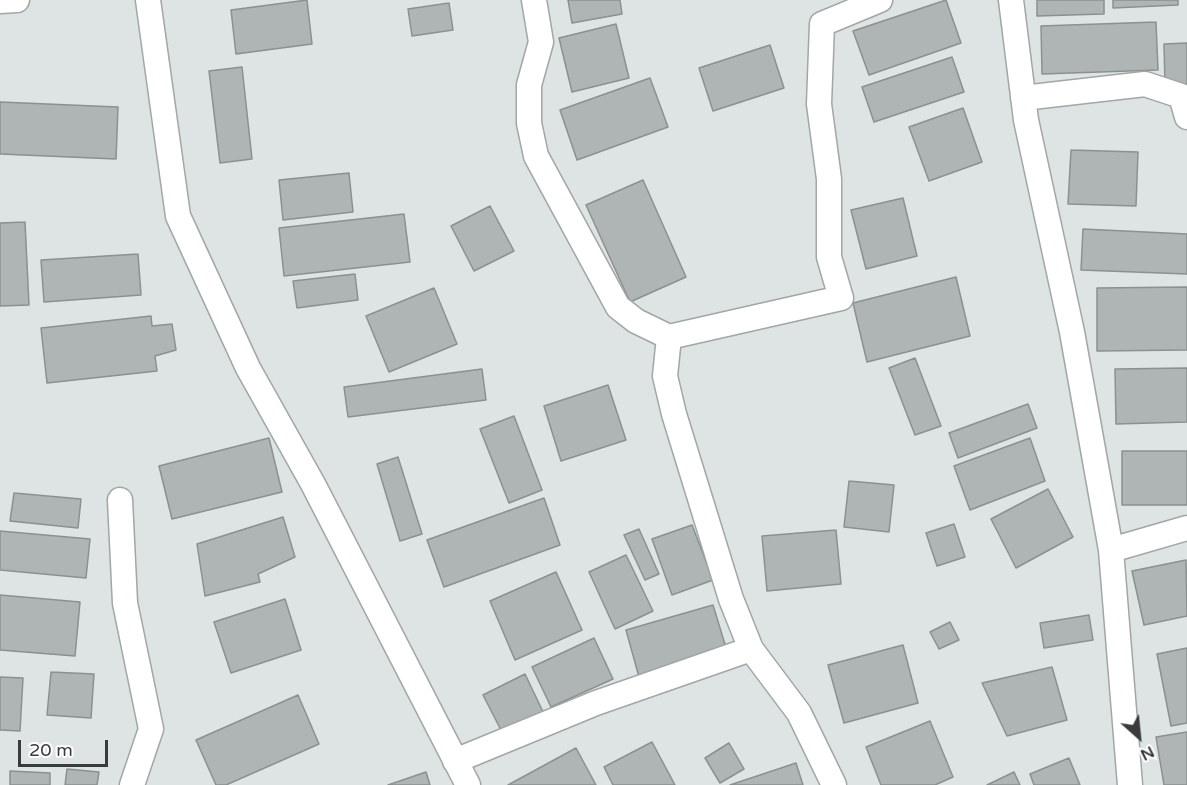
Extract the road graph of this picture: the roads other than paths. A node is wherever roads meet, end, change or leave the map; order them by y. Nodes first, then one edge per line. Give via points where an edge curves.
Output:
1 (0, 0) edge
2 (17, 0) edge
3 (148, 0) edge
4 (534, 0) edge
5 (880, 0) edge
6 (1011, 0) edge
7 (1023, 98) junction
8 (1185, 103) edge
9 (669, 336) junction
10 (120, 500) dead end
11 (1187, 528) edge
12 (1110, 550) junction
13 (751, 649) junction
14 (455, 761) junction
15 (132, 785) edge
16 (468, 785) edge
17 (834, 785) edge
18 (1130, 785) edge

1 - 2 street
3 - 14 street via 178,216 248,368 313,484
4 - 9 street via 542,42 530,85 529,123 536,156 618,307 636,321
5 - 9 street via 822,24 819,104 829,179 829,257 841,298
6 - 7 street
7 - 8 street via 1145,84
7 - 12 street via 1072,332
9 - 13 street via 666,376 674,414 731,599
10 - 15 street via 125,603 151,729
11 - 12 street
12 - 18 street
13 - 14 street via 596,703
13 - 17 street via 799,713
14 - 16 street

